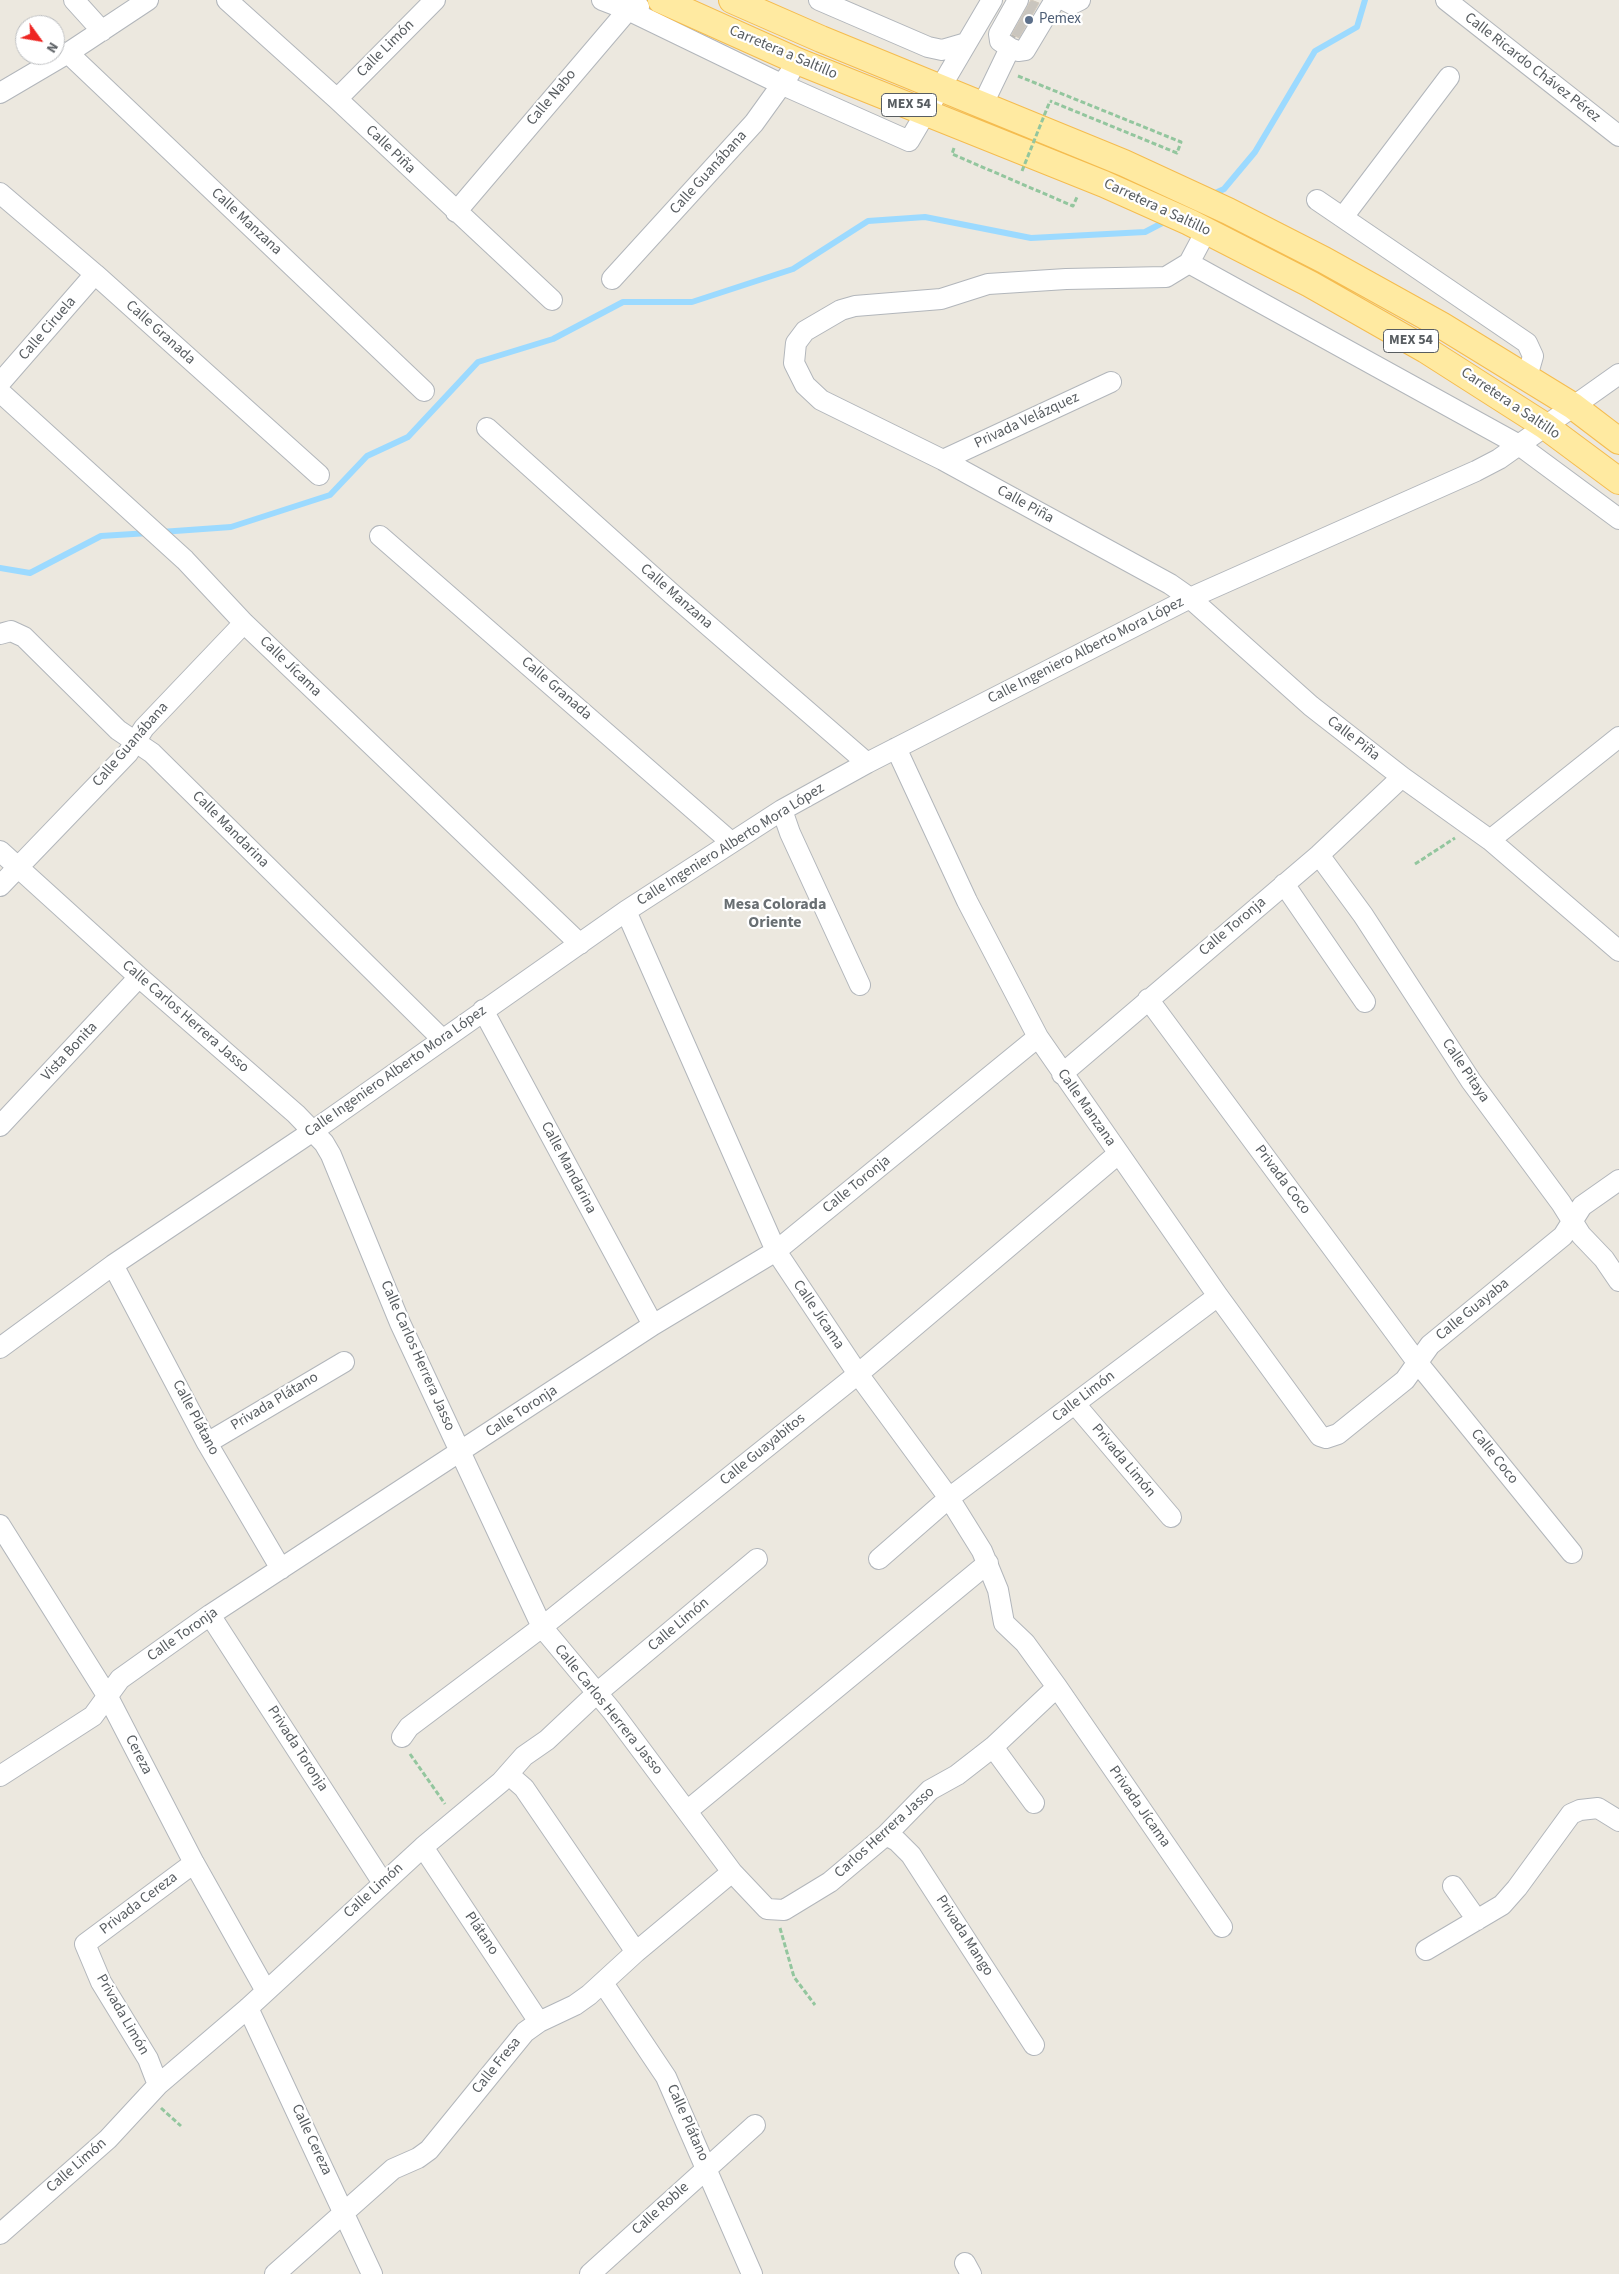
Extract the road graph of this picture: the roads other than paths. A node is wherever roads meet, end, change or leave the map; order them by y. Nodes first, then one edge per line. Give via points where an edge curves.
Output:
1 (74, 0) edge
2 (148, 0) edge
3 (227, 0) edge
4 (436, 0) edge
5 (602, 0) edge
6 (660, 0) edge
7 (732, 0) edge
8 (992, 0) edge
9 (1018, 0) edge
10 (1055, 0) edge
11 (1064, 0) edge
12 (1080, 0) edge
13 (1448, 1) edge
14 (828, 2) edge
15 (628, 10) junction
16 (102, 31) junction
17 (966, 43) junction
18 (1010, 48) junction
19 (68, 53) junction
20 (798, 61) junction
21 (1449, 78) dead end
22 (783, 85) junction
23 (941, 87) junction
24 (0, 93) edge
25 (337, 99) junction
26 (983, 104) junction
27 (927, 112) junction
28 (1619, 136) edge
29 (0, 192) edge
30 (1317, 200) dead end
31 (456, 212) junction
32 (1343, 217) junction
33 (1198, 226) junction
34 (1189, 263) junction
35 (95, 274) junction
36 (612, 279) dead end
37 (552, 300) dead end
38 (1619, 374) edge
39 (1527, 376) junction
40 (1111, 382) dead end
41 (0, 383) edge
42 (424, 391) dead end
43 (0, 392) edge
44 (1583, 414) junction
45 (1619, 424) edge
46 (1545, 426) junction
47 (487, 428) dead end
48 (1619, 441) edge
49 (1519, 445) junction
50 (943, 460) junction
51 (319, 475) dead end
52 (1619, 481) edge
53 (1619, 518) edge
54 (380, 536) dead end
55 (1190, 598) junction
56 (244, 623) junction
57 (6, 633) edge
58 (1619, 737) edge
59 (136, 741) junction
60 (896, 748) junction
61 (867, 763) junction
62 (1402, 777) junction
63 (782, 810) junction
64 (1490, 840) junction
65 (731, 842) junction
66 (0, 851) edge
67 (1319, 855) junction
68 (18, 867) junction
69 (1284, 884) junction
70 (0, 886) edge
71 (626, 911) junction
72 (580, 944) junction
73 (1619, 951) edge
74 (139, 977) junction
75 (860, 985) dead end
76 (1148, 999) junction
77 (1365, 1002) dead end
78 (483, 1010) junction
79 (1038, 1037) junction
80 (442, 1039) junction
81 (1062, 1074) junction
82 (0, 1126) edge
83 (313, 1132) junction
84 (1118, 1154) junction
85 (1619, 1180) edge
86 (1572, 1222) junction
87 (776, 1251) junction
88 (113, 1265) junction
89 (1619, 1281) edge
90 (1218, 1296) junction
91 (653, 1326) junction
92 (0, 1348) edge
93 (344, 1362) dead end
94 (1417, 1362) junction
95 (858, 1374) junction
96 (1075, 1404) junction
97 (1326, 1438) joint
98 (207, 1442) junction
99 (461, 1452) junction
100 (949, 1498) junction
101 (1171, 1517) dead end
102 (0, 1525) edge
103 (1572, 1553) dead end
104 (758, 1559) dead end
105 (879, 1560) dead end
106 (988, 1563) junction
107 (281, 1569) junction
108 (210, 1615) junction
109 (542, 1627) junction
110 (1057, 1688) junction
111 (597, 1693) junction
112 (108, 1697) junction
113 (402, 1737) road end
114 (993, 1747) junction
115 (508, 1774) junction
116 (0, 1776) edge
117 (1034, 1803) dead end
118 (687, 1811) junction
119 (1619, 1821) edge
120 (886, 1835) junction
121 (424, 1847) junction
122 (194, 1863) junction
123 (732, 1872) junction
124 (383, 1883) junction
125 (1453, 1886) dead end
126 (775, 1910) joint
127 (1477, 1920) junction
128 (1222, 1927) dead end
129 (85, 1944) joint
130 (1426, 1950) dead end
131 (636, 1952) junction
132 (603, 1983) junction
133 (266, 1991) junction
134 (248, 2008) junction
135 (540, 2022) junction
136 (1034, 2046) dead end
137 (158, 2085) junction
138 (755, 2125) dead end
139 (707, 2168) junction
140 (344, 2210) junction
141 (0, 2234) edge
142 (274, 2274) edge
143 (372, 2274) edge
144 (590, 2274) edge
145 (752, 2274) edge

1 - 16 street
2 - 16 street
3 - 25 street, Calle Piña
4 - 25 street, Calle Limón
5 - 15 street
6 - 15 street
6 - 20 main road, Carretera a Saltillo / MEX 54
7 - 23 main road, Carretera a Saltillo / MEX 54
8 - 17 street
9 - 18 street via 999,34 1000,41
10 - 18 street via 1025,50 1018,52
11 - 12 street via 1072,4
13 - 28 street, Calle Ricardo Chávez Pérez
14 - 17 street via 928,47 942,50
15 - 22 street
15 - 31 street, Calle Nabo
16 - 19 street
17 - 23 street
18 - 26 street
19 - 24 street
19 - 42 street, Calle Manzana
20 - 22 street, Calle Guanábana
20 - 27 main road, Carretera a Saltillo / MEX 54
21 - 32 street
22 - 27 street via 909,141
22 - 36 street, Calle Guanábana via 754,123
23 - 26 main road, Carretera a Saltillo / MEX 54
23 - 27 street
25 - 31 street, Calle Piña
26 - 39 main road, Carretera a Saltillo / MEX 54 via 1228,211 1383,292
27 - 33 main road, Carretera a Saltillo / MEX 54
29 - 35 street, Calle Granada
30 - 32 street
31 - 37 street, Calle Piña
32 - 39 street via 1526,343 1533,356
33 - 34 street
33 - 46 main road, Carretera a Saltillo / MEX 54 via 1310,284 1426,350
34 - 49 street
34 - 50 street, Calle Piña via 1166,277 988,284 941,299 855,306 828,316 804,331 796,344 794,362 812,392 821,400
35 - 41 street, Calle Ciruela
35 - 51 street, Calle Granada
38 - 44 street, Calle Ingeniero Alberto Mora López
39 - 44 main road, Carretera a Saltillo / MEX 54
40 - 50 street, Privada Velázquez
43 - 56 street, Calle Jícama via 185,560
44 - 45 street
44 - 46 street, Calle Ingeniero Alberto Mora López
44 - 48 main road, Carretera a Saltillo / MEX 54
46 - 49 street, Calle Ingeniero Alberto Mora López
46 - 52 main road, Carretera a Saltillo / MEX 54
47 - 61 street, Calle Manzana
49 - 53 street
49 - 55 street, Calle Ingeniero Alberto Mora López via 1476,472
50 - 55 street, Calle Piña
54 - 65 street, Calle Granada
55 - 60 street, Calle Ingeniero Alberto Mora López
55 - 62 street, Calle Piña via 1311,706
56 - 59 street, Calle Guanábana via 144,728
56 - 72 street, Calle Jícama
57 - 59 street, Calle Mandarina via 24,637 118,730
58 - 64 street
59 - 68 street, Calle Guanábana
59 - 80 street, Calle Mandarina via 152,752
60 - 61 street, Calle Ingeniero Alberto Mora López
60 - 79 street, Calle Manzana via 967,900
61 - 63 street, Calle Ingeniero Alberto Mora López
62 - 64 street, Calle Piña
62 - 67 street, Calle Toronja
63 - 65 street, Calle Ingeniero Alberto Mora López
63 - 75 street
64 - 73 street, Calle Piña
65 - 71 street, Calle Ingeniero Alberto Mora López
66 - 68 street, Calle Carlos Herrera Jasso
67 - 69 street, Calle Toronja
67 - 86 street, Calle Pitaya via 1363,915 1471,1080
68 - 70 street, Calle Guanábana
68 - 74 street, Calle Carlos Herrera Jasso
69 - 76 street, Calle Toronja
69 - 77 street
71 - 72 street, Calle Ingeniero Alberto Mora López
71 - 87 street, Calle Jícama
72 - 78 street, Calle Ingeniero Alberto Mora López
74 - 82 street, Vista Bonita
74 - 83 street, Calle Carlos Herrera Jasso
76 - 81 street, Calle Toronja
76 - 94 street, Privada Coco
78 - 80 street, Calle Ingeniero Alberto Mora López
78 - 91 street, Calle Mandarina
79 - 81 street, Calle Manzana
79 - 87 street, Calle Toronja
80 - 83 street, Calle Ingeniero Alberto Mora López
81 - 84 street, Calle Manzana
83 - 88 street, Calle Ingeniero Alberto Mora López
83 - 99 street, Calle Carlos Herrera Jasso via 331,1155 400,1324
84 - 90 street, Calle Manzana
84 - 95 street, Calle Guayabitos
85 - 86 street, Calle Guayaba via 1582,1206
86 - 89 street, Calle Pitaya
86 - 94 street, Calle Guayaba via 1563,1236 1430,1345
87 - 91 street, Calle Toronja
87 - 95 street, Calle Jícama
88 - 92 street, Calle Ingeniero Alberto Mora López
88 - 98 street, Calle Plátano
90 - 96 street, Calle Limón
90 - 97 street, Calle Manzana via 1316,1432
91 - 99 street, Calle Toronja
93 - 98 street, Privada Plátano
94 - 97 street, Calle Guayaba via 1405,1380 1338,1434
94 - 103 street, Calle Coco
95 - 100 street, Calle Jícama
95 - 109 street, Calle Guayabitos
96 - 100 street, Calle Limón
96 - 101 street, Privada Limón
98 - 107 street, Calle Plátano
99 - 107 street, Calle Toronja
99 - 109 street, Calle Carlos Herrera Jasso
100 - 105 street
100 - 106 street, Calle Jícama
102 - 112 street, Cereza
104 - 111 street, Calle Limón
106 - 110 street, Calle Jícama via 998,1590 1004,1624 1025,1643
106 - 118 street
107 - 108 street, Calle Toronja
108 - 112 street, Calle Toronja via 120,1679
108 - 124 street, Privada Toronja
109 - 111 street, Calle Carlos Herrera Jasso
109 - 113 street, Calle Guayabitos via 408,1727
110 - 114 street, Carlos Herrera Jasso
110 - 128 street, Privada Jícama
111 - 115 street, Calle Limón via 548,1740 524,1756
111 - 118 street, Calle Carlos Herrera Jasso
112 - 116 street, Calle Toronja via 93,1716
112 - 122 street, Cereza
114 - 117 street
114 - 120 street, Carlos Herrera Jasso via 957,1775 930,1790
115 - 121 street, Calle Limón
115 - 131 street via 524,1788
118 - 123 street, Calle Carlos Herrera Jasso
119 - 127 street via 1598,1808 1571,1814 1510,1896
120 - 126 street, Carlos Herrera Jasso via 830,1882 795,1905
120 - 136 street, Privada Mango via 911,1855
121 - 124 street, Calle Limón
121 - 135 street, Plátano
122 - 129 street, Privada Cereza
122 - 133 street, Cereza
123 - 126 street, Calle Carlos Herrera Jasso via 756,1900 767,1909
123 - 131 street, Calle Fresa
124 - 133 street, Calle Limón
125 - 127 street
127 - 130 street
129 - 137 street, Privada Limón via 101,1982 148,2059
131 - 132 street, Calle Fresa
132 - 135 street, Calle Fresa via 575,2005
132 - 139 street, Calle Plátano via 666,2077
133 - 134 street, Calle Limón
134 - 137 street, Calle Limón
134 - 140 street, Calle Cereza
135 - 140 street, Calle Fresa via 515,2043 429,2150 393,2169
137 - 141 street, Calle Limón via 108,2139
138 - 139 street, Calle Roble
139 - 144 street, Calle Roble
139 - 145 street, Calle Plátano
140 - 142 street, Calle Fresa
140 - 143 street, Calle Cereza

